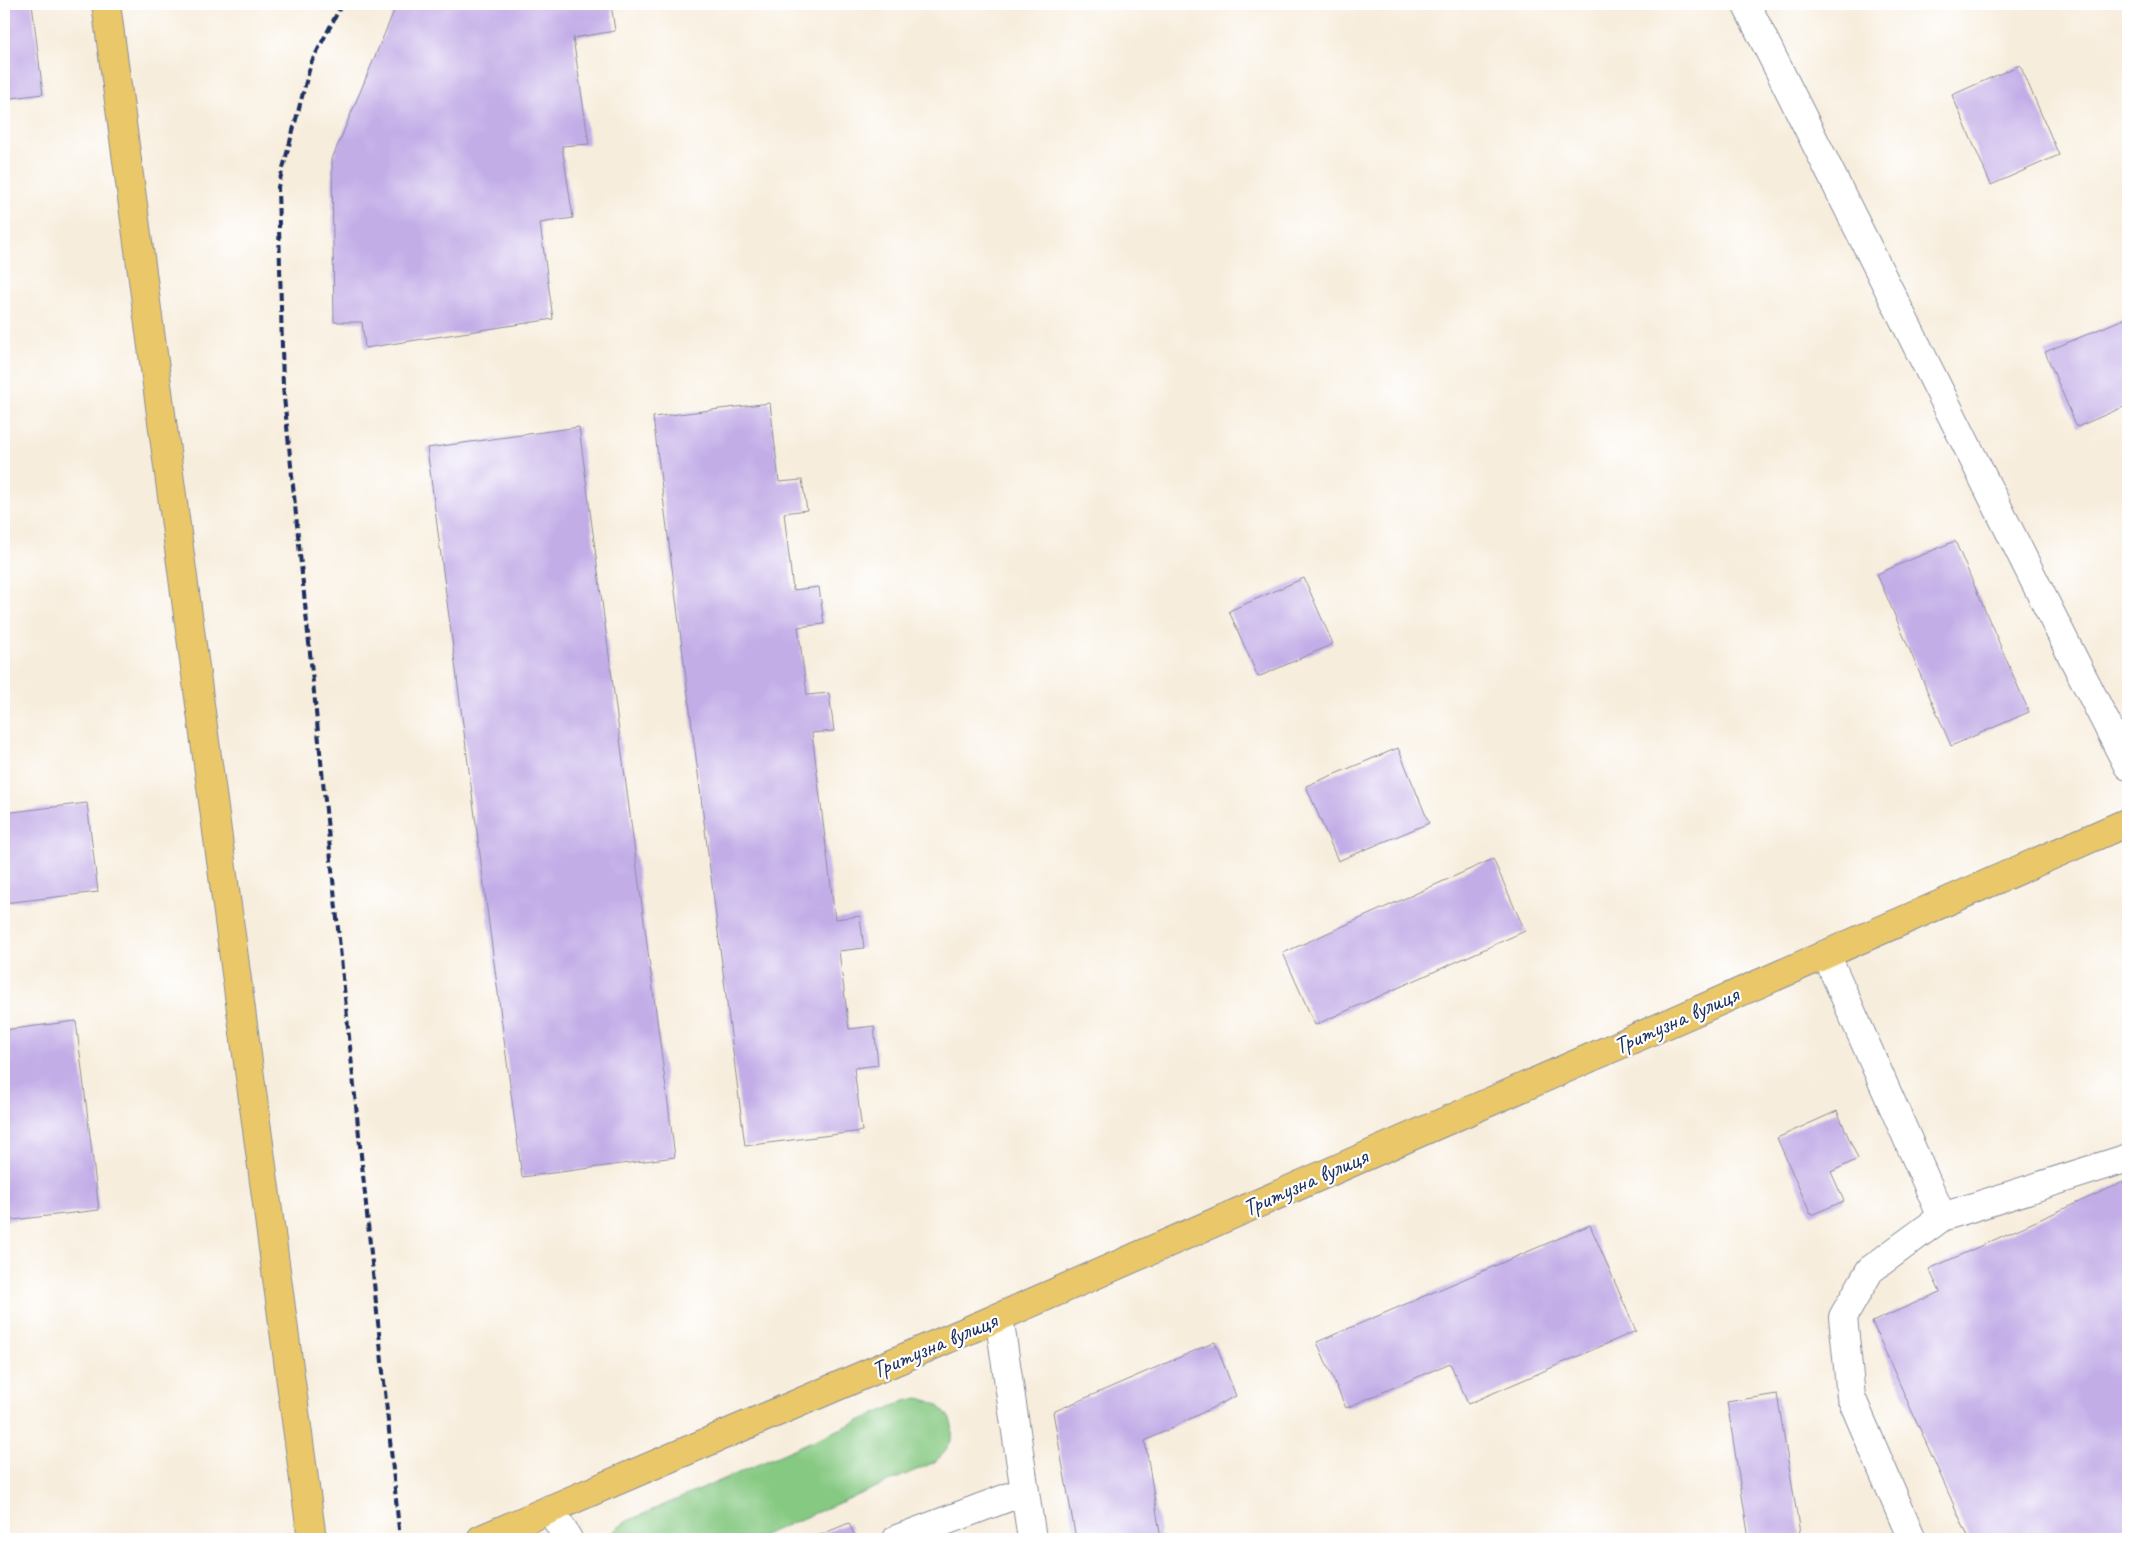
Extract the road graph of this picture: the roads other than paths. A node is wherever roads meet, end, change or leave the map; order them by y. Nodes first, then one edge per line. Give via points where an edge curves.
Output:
1 (106, 4) edge
2 (1746, 4) edge
3 (2128, 766) edge
4 (2128, 822) edge
5 (1826, 954) junction
6 (2128, 1158) edge
7 (1942, 1217) junction
8 (999, 1317) junction
9 (1025, 1491) junction
10 (550, 1509) junction
11 (312, 1539) edge
12 (481, 1539) edge
13 (568, 1539) edge
14 (896, 1539) edge
15 (1032, 1539) edge
16 (1912, 1539) edge

1 - 11 main road
2 - 3 lane
4 - 5 main road, Тритузна вулиця
5 - 7 lane
5 - 8 main road, Тритузна вулиця
6 - 7 lane
7 - 16 lane via 1870,1270 1843,1317 1851,1397
8 - 9 lane
8 - 10 main road, Тритузна вулиця
9 - 14 lane
9 - 15 lane
10 - 12 main road, Тритузна вулиця
10 - 13 lane

